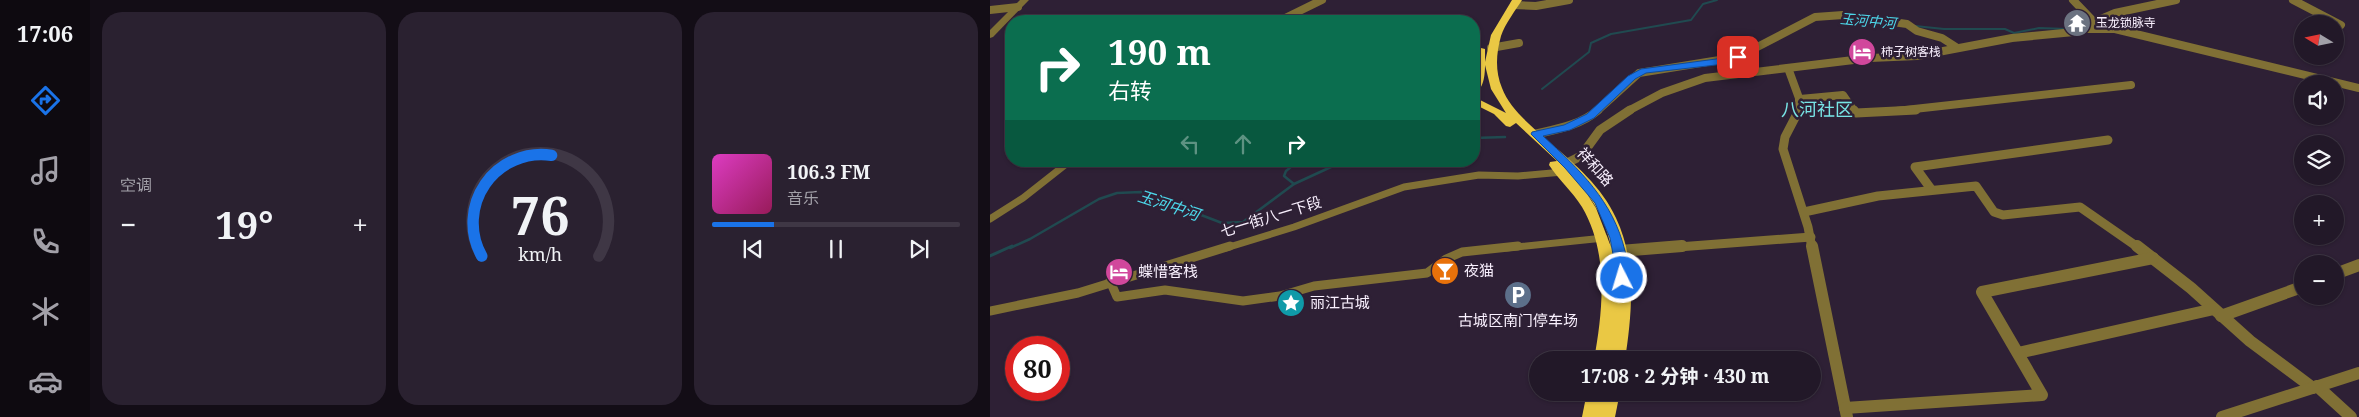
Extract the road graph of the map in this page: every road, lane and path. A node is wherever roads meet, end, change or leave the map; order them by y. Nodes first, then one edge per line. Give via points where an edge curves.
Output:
1 (1025, 0) edge
2 (1322, 0) edge
3 (1569, 0) edge
4 (2073, 0) edge
5 (2176, 0) edge
6 (2293, 0) edge
7 (1513, 2) edge
8 (1018, 7) junction
9 (990, 10) edge
10 (1010, 15) edge
11 (1291, 15) edge
12 (2322, 15) edge
13 (1005, 20) edge
14 (2097, 25) junction
15 (990, 35) edge
16 (1519, 43) dead end
17 (1956, 47) junction
18 (1491, 48) junction
19 (1480, 66) edge
20 (1788, 68) junction
21 (1494, 85) junction
22 (2131, 85) dead end
23 (2359, 88) edge
24 (1480, 90) edge
25 (1480, 99) edge
26 (1501, 99) junction
27 (1800, 99) junction
28 (1486, 106) junction
29 (1536, 134) junction
30 (2108, 140) dead end
31 (1062, 167) edge
32 (1565, 168) junction
33 (1931, 189) junction
34 (1804, 212) junction
35 (990, 218) edge
36 (1811, 237) junction
37 (1604, 238) junction
38 (1620, 251) junction
39 (2153, 258) junction
40 (2359, 265) edge
41 (2344, 271) edge
42 (1110, 281) junction
43 (2294, 289) edge
44 (990, 312) edge
45 (2218, 312) junction
46 (1603, 351) edge
47 (1618, 351) edge
48 (2018, 353) junction
49 (2359, 373) edge
50 (2315, 387) junction
51 (1594, 401) edge
52 (1609, 401) edge
53 (1846, 412) edge
54 (1591, 417) edge
55 (1606, 417) edge
56 (2222, 417) edge
57 (2351, 417) edge

1 - 8 street
2 - 11 street
3 - 7 street via 1539,6
4 - 14 street
5 - 14 street via 2115,13
6 - 12 street
7 - 18 highway, 祥和路
7 - 19 highway via 1487,33
8 - 9 street
8 - 10 street
13 - 15 street
14 - 17 street via 2074,32
14 - 23 street
16 - 18 street
17 - 20 street via 1917,56
17 - 29 street via 1907,24 1843,16 1815,17 1738,57 1639,73 1590,116 1567,128
18 - 21 highway, 祥和路 via 1490,67
20 - 27 street
20 - 32 street via 1705,78 1662,93 1600,130 1581,156
21 - 24 highway
21 - 26 highway, 祥和路
22 - 27 street via 1862,114 1856,113 1844,95
25 - 28 highway, 祥和路
26 - 28 highway
26 - 29 highway, 祥和路
27 - 34 street via 1797,119 1782,146
28 - 32 highway, 祥和路 via 1498,112
29 - 32 highway, 祥和路
30 - 33 street via 1915,168
31 - 35 street via 1023,198
32 - 37 highway, 祥和路 via 1589,205
32 - 38 highway, 祥和路 via 1600,202
32 - 42 street, 七一街八一下段 via 1518,176 1479,175 1404,187 1294,227
33 - 34 street via 1878,196
33 - 39 street via 1976,186 1994,212 2003,215 2080,207
34 - 36 street
36 - 38 street
36 - 53 street
37 - 42 street via 1462,252 1427,273 1314,286 1280,296 1243,301 1166,290 1117,297
37 - 46 highway, 祥和路 via 1609,262 1609,294
38 - 47 highway, 祥和路 via 1623,294
39 - 45 street
39 - 48 street via 1982,292
40 - 41 street
42 - 44 street, 七一街八一下段 via 1061,297
43 - 45 street
45 - 48 street
45 - 50 street via 2250,341
48 - 53 street via 2042,395
49 - 50 street
50 - 56 street
50 - 57 street
51 - 54 highway
52 - 55 highway

